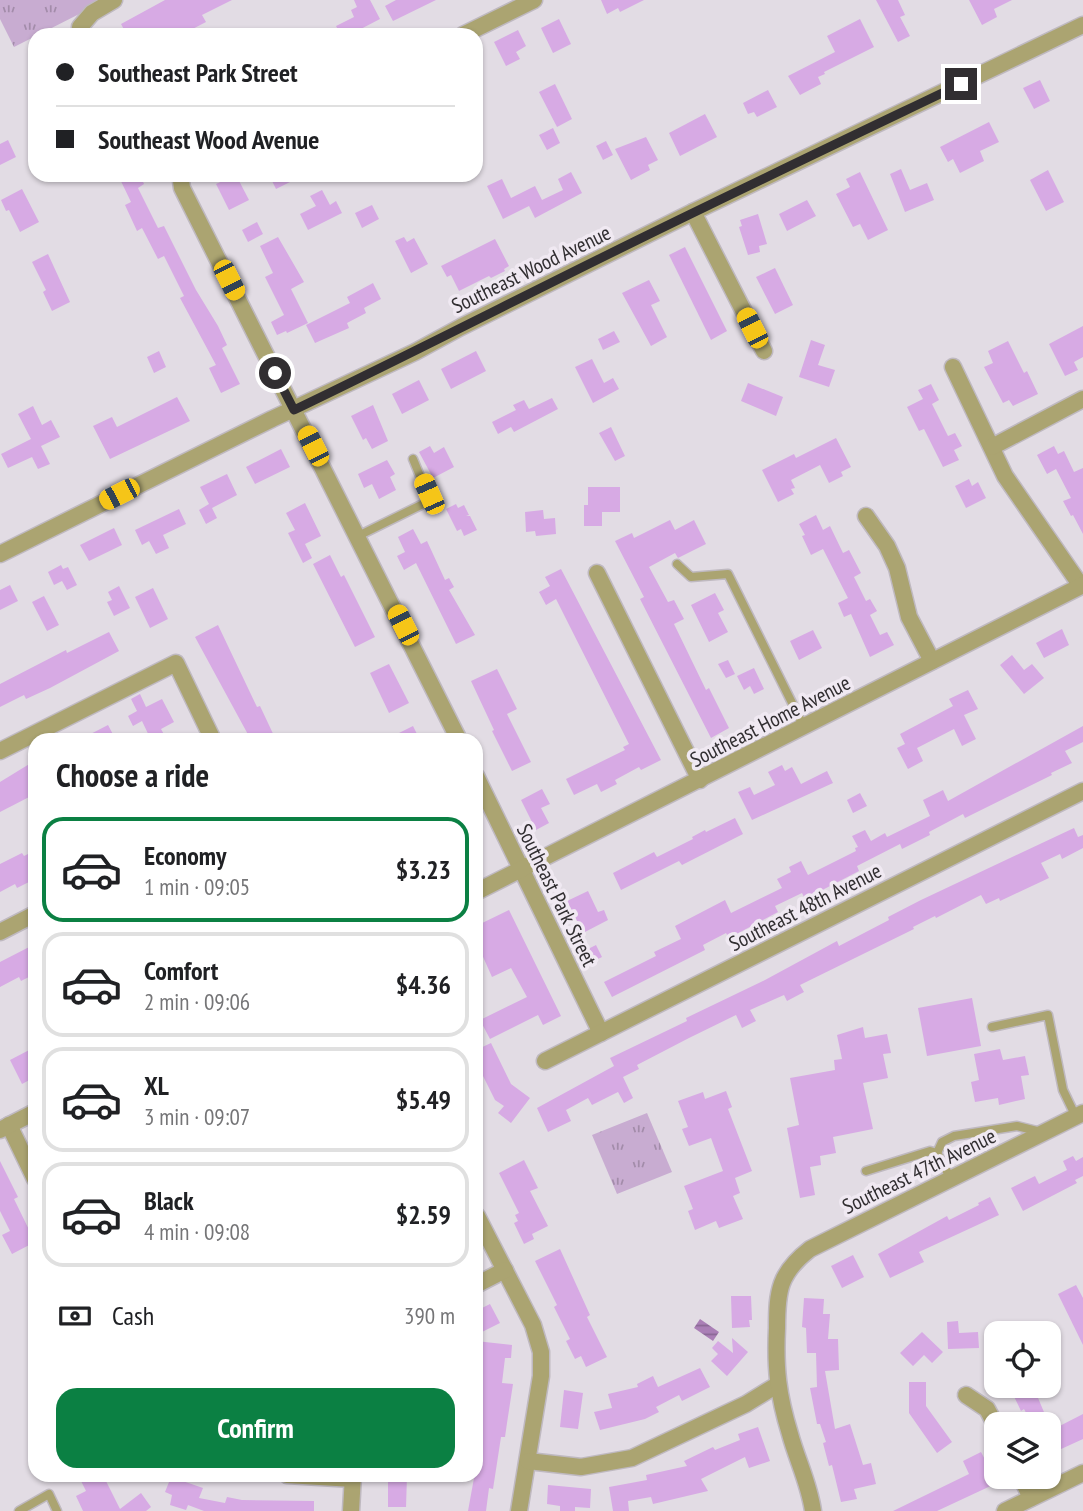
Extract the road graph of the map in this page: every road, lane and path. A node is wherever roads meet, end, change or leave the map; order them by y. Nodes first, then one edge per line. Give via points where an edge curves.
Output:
1 (114, 0) edge
2 (534, 0) edge
3 (1083, 25) edge
4 (80, 27) dead end
5 (477, 28) edge
6 (182, 182) edge
7 (693, 212) junction
8 (764, 351) dead end
9 (953, 367) dead end
10 (1083, 400) edge
11 (294, 410) junction
12 (992, 447) junction
13 (413, 459) dead end
14 (866, 516) dead end
15 (358, 536) junction
16 (0, 554) edge
17 (677, 564) dead end
18 (597, 573) dead end
19 (1082, 586) edge
20 (932, 661) junction
21 (804, 727) junction
22 (36, 733) edge
23 (210, 733) edge
24 (456, 733) edge
25 (28, 737) edge
26 (0, 751) edge
27 (700, 780) junction
28 (483, 791) edge
29 (1083, 791) edge
30 (521, 870) junction
31 (483, 889) edge
32 (28, 918) edge
33 (0, 932) edge
34 (992, 1027) dead end
35 (601, 1033) junction
36 (545, 1061) dead end
37 (1079, 1115) edge
38 (28, 1116) edge
39 (4, 1128) edge
40 (1044, 1133) junction
41 (937, 1153) junction
42 (28, 1167) edge
43 (866, 1171) dead end
44 (951, 1179) junction
45 (483, 1227) edge
46 (505, 1270) junction
47 (483, 1281) edge
48 (777, 1385) junction
49 (966, 1395) dead end
50 (989, 1412) edge
51 (528, 1461) junction
52 (1083, 1473) edge
53 (353, 1482) edge
54 (1027, 1489) edge
55 (1031, 1498) junction
56 (19, 1511) edge
57 (58, 1511) edge
58 (351, 1511) edge
59 (519, 1511) edge
60 (813, 1511) edge
61 (1005, 1511) edge

1 - 4 street via 92,13
2 - 5 street
3 - 7 street, Southeast Wood Avenue
6 - 11 street
7 - 8 street
7 - 11 street, Southeast Wood Avenue
9 - 12 street
10 - 12 street
11 - 15 street
11 - 16 street, Southeast Wood Avenue
12 - 19 street via 1005,476
13 - 15 lane via 429,498
14 - 20 street via 887,546 909,617
15 - 24 street
17 - 21 lane via 691,577 728,575
18 - 27 street
19 - 20 street, Southeast Home Avenue
20 - 21 street, Southeast Home Avenue
21 - 27 street, Southeast Home Avenue
22 - 23 street via 176,663
25 - 26 street
27 - 30 street, Southeast Home Avenue
28 - 30 street, Southeast Park Street
29 - 35 street, Southeast 48th Avenue
30 - 31 street, Southeast Home Avenue
30 - 35 street, Southeast Park Street
32 - 33 street
34 - 37 lane via 1048,1015 1063,1090
35 - 36 street, Southeast 48th Avenue
37 - 40 street, Southeast 47th Avenue
38 - 39 street
39 - 42 street
40 - 41 lane via 1017,1126 954,1136 942,1142
40 - 44 street, Southeast 47th Avenue
41 - 43 lane via 930,1151
41 - 44 lane
44 - 48 street, Southeast 47th Avenue via 794,1261 782,1278 777,1300
45 - 46 street
46 - 47 street
46 - 51 street via 533,1325 541,1352
48 - 51 street via 632,1458 581,1468
48 - 60 street
49 - 50 street
51 - 59 street
52 - 55 street
53 - 58 street
54 - 55 street
55 - 61 street
56 - 57 lane via 49,1494

